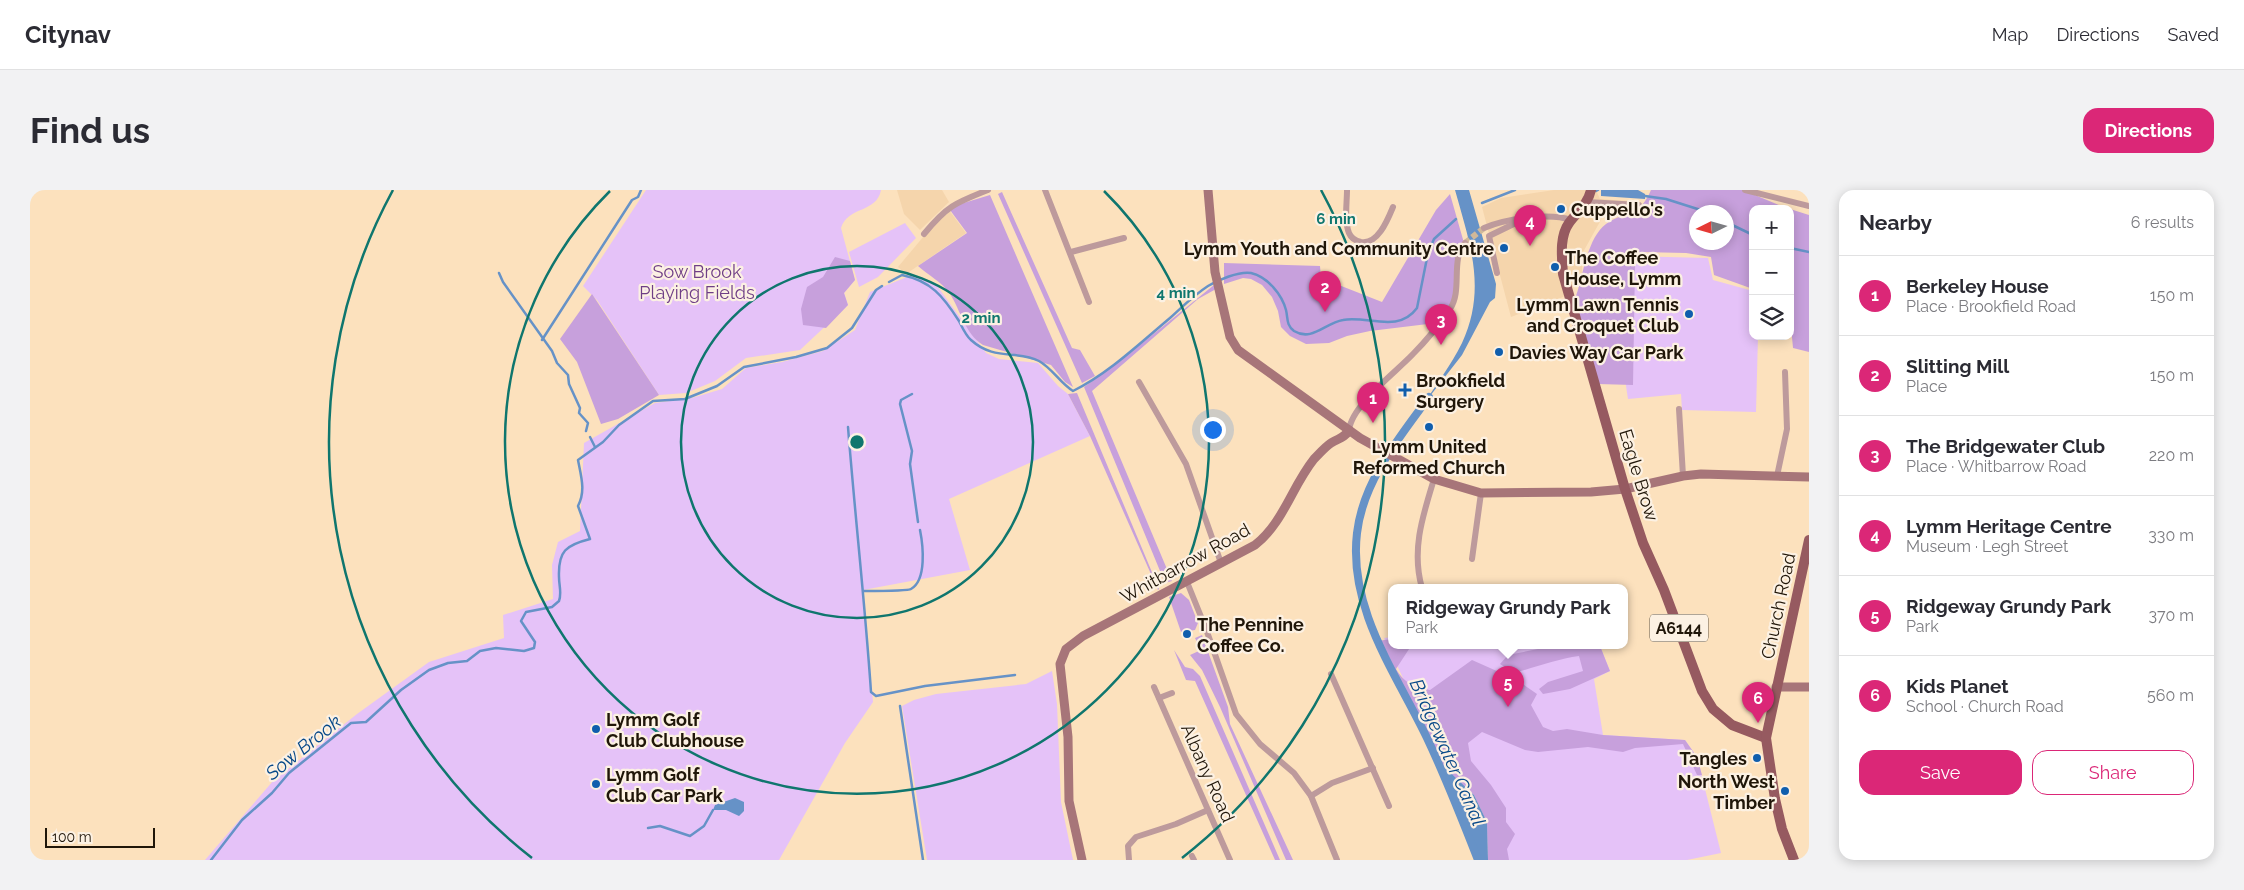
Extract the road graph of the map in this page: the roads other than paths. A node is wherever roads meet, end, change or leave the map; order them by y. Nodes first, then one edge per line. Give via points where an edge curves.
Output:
1 (988, 190) edge
2 (1045, 190) edge
3 (1208, 190) edge
4 (1347, 190) edge
5 (1745, 190) edge
6 (1589, 196) edge
7 (1639, 205) dead end
8 (1809, 206) edge
9 (1393, 207) dead end
10 (1523, 219) junction
11 (1571, 220) junction
12 (1484, 228) tunnel mouth
13 (924, 234) dead end
14 (1124, 238) dead end
15 (1465, 244) tunnel mouth
16 (1071, 252) junction
17 (1497, 272) dead end
18 (1089, 302) dead end
19 (1785, 372) dead end
20 (1139, 382) dead end
21 (1680, 409) dead end
22 (1349, 430) junction
23 (1683, 476) junction
24 (1777, 476) junction
25 (1809, 477) edge
26 (1434, 479) junction
27 (1625, 489) junction
28 (1481, 493) junction
29 (1809, 540) edge
30 (1472, 559) dead end
31 (1221, 563) junction
32 (1187, 582) junction
33 (1421, 584) edge
34 (1331, 674) dead end
35 (1154, 687) dead end
36 (1776, 687) junction
37 (1809, 687) edge
38 (1172, 692) dead end
39 (1159, 698) junction
40 (1766, 738) junction
41 (1373, 768) junction
42 (1311, 796) junction
43 (1389, 806) dead end
44 (1208, 810) junction
45 (1082, 860) edge
46 (1129, 860) edge
47 (1230, 860) edge
48 (1337, 860) edge
49 (1794, 860) edge

1 - 13 street via 953,204 940,213
2 - 16 street
3 - 22 street via 1218,282 1230,337 1238,350
4 - 9 street via 1348,227 1350,236 1356,240 1373,240
5 - 8 street
6 - 7 street
6 - 11 main road, Eagle Brow / A6144
10 - 11 street via 1548,217
10 - 12 street
10 - 17 street via 1489,236
11 - 27 main road, Eagle Brow / A6144 via 1565,230 1563,244 1566,290
14 - 16 street
15 - 22 street, Whitbarrow Road via 1460,252 1454,303 1415,353 1359,408
16 - 18 street
19 - 24 street via 1788,429
20 - 31 street via 1186,464
21 - 23 street
22 - 26 street
22 - 31 street, Whitbarrow Road via 1332,442 1301,477 1274,528 1255,545
23 - 24 street
23 - 27 street
24 - 25 street
26 - 28 street
26 - 33 street via 1418,540
27 - 28 street
27 - 40 main road, Eagle Brow / A6144 via 1643,543 1702,690 1713,709 1732,726
28 - 30 street
29 - 36 main road, Church Road
31 - 32 street, Whitbarrow Road
32 - 42 street via 1236,714 1260,744 1294,773
32 - 45 street, Whitbarrow Road via 1083,636 1062,655 1060,668 1068,738 1069,801
34 - 41 street
35 - 39 street, Albany Road
36 - 37 street
36 - 40 main road, Church Road
38 - 39 street
39 - 44 street, Albany Road
40 - 49 main road, Church Road via 1774,799
41 - 42 street
41 - 43 street
42 - 48 street
44 - 46 street via 1136,837 1128,846
44 - 47 street, Albany Road

